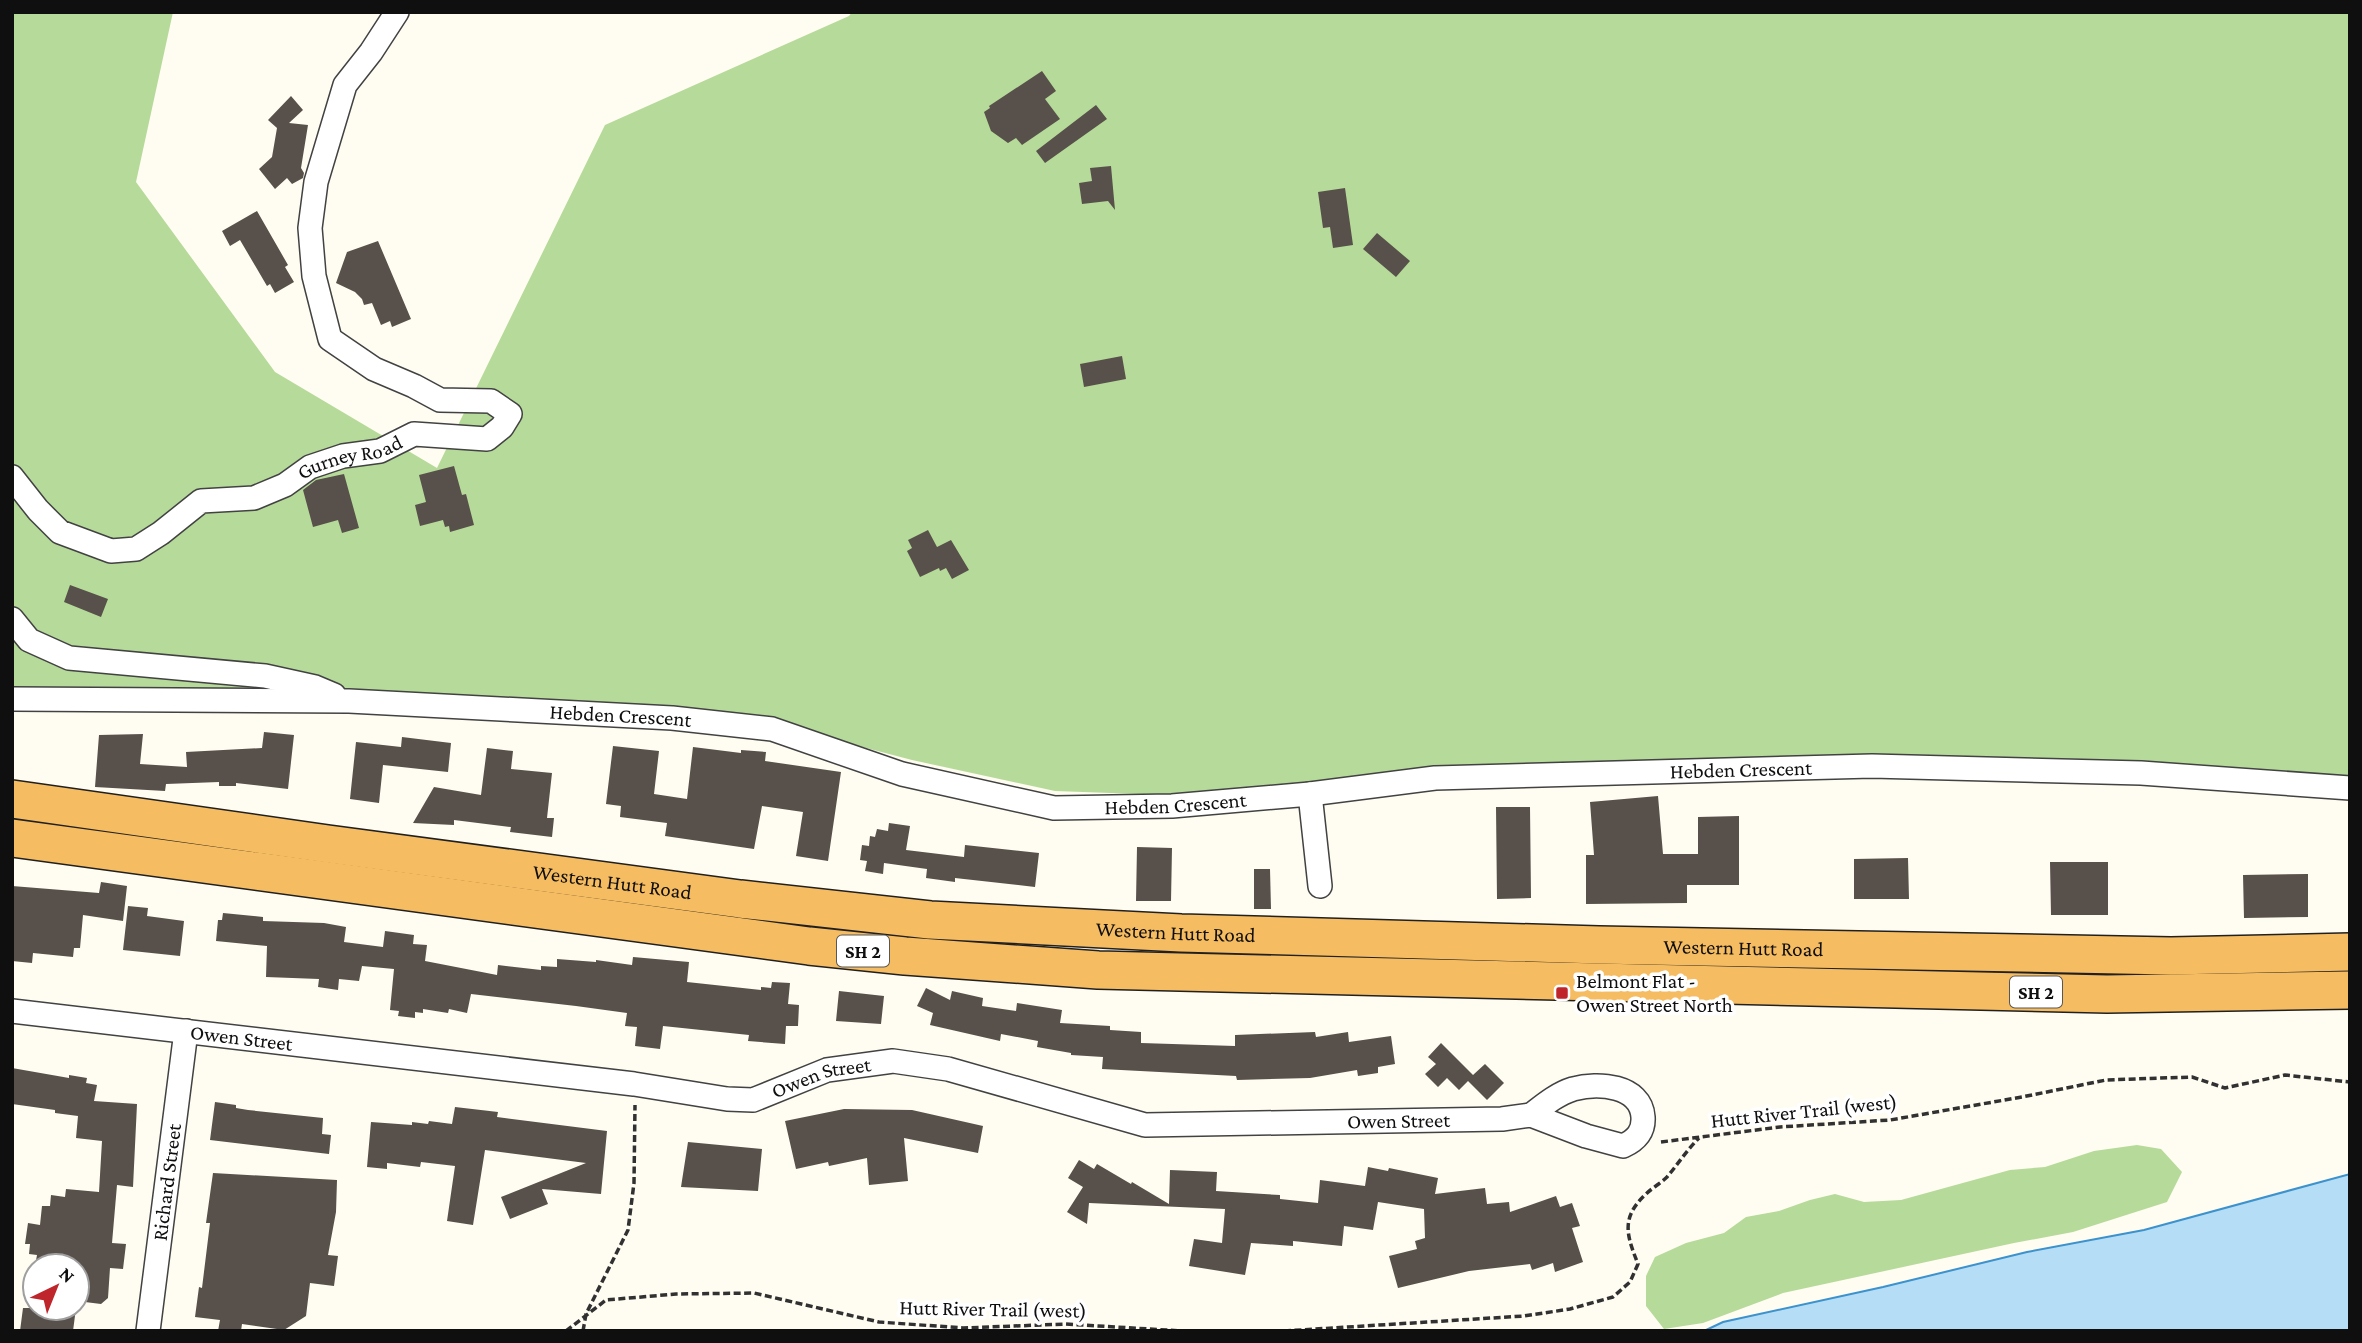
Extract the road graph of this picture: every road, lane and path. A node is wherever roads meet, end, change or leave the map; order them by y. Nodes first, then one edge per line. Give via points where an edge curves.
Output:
1 (397, 12) edge
2 (12, 477) edge
3 (12, 619) edge
4 (12, 699) edge
5 (349, 701) junction
6 (2350, 788) edge
7 (1310, 794) junction
8 (12, 799) edge
9 (12, 838) edge
10 (1320, 886) dead end
11 (2350, 952) edge
12 (2350, 990) edge
13 (12, 1011) edge
14 (186, 1031) junction
15 (2350, 1082) edge
16 (634, 1084) junction
17 (1531, 1115) junction
18 (1699, 1138) junction
19 (1632, 1142) junction
20 (586, 1314) junction
21 (148, 1331) edge
22 (566, 1331) edge
23 (583, 1331) edge
24 (1182, 1331) edge
25 (1284, 1331) edge

1 - 2 street, Gurney Road via 345,85 316,182 310,228 314,275 330,339 374,369 440,400 491,401 510,414 502,427 487,439 414,434 380,451 342,456 310,467 285,485 254,498 201,501 136,550 111,551 60,532
3 - 5 street via 29,640 69,658 265,676 315,687
4 - 5 street, Hebden Crescent
5 - 7 street, Hebden Crescent via 659,717 772,729 902,774 1054,808 1171,806
6 - 7 street, Hebden Crescent via 2141,773 1872,766 1436,778
7 - 10 street
8 - 11 highway, Western Hutt Road / SH 2 via 726,898 930,920 1181,933 1599,945 2171,956
9 - 12 highway, Western Hutt Road / SH 2 via 809,946 1084,969 2107,994
13 - 14 street, Owen Street
14 - 16 street, Owen Street
14 - 21 street, Richard Street
15 - 18 path, Hutt River Trail (west) via 2285,1075 2225,1088 2192,1077 2106,1080 1890,1120
16 - 17 street, Owen Street via 753,1100 827,1070 892,1061 948,1069 1144,1125
16 - 20 path via 635,1183 628,1230
17 - 19 street via 1623,1146
17 - 19 street via 1570,1090 1616,1088 1635,1097 1642,1107 1644,1125
18 - 19 path
18 - 25 path, Hutt River Trail (west) via 1631,1212 1627,1226 1637,1265 1630,1282 1613,1297 1524,1316
20 - 22 path, Hutt River Trail (west)
20 - 23 path
20 - 24 path, Hutt River Trail (west) via 606,1300 754,1293 879,1322 963,1328 1066,1324

